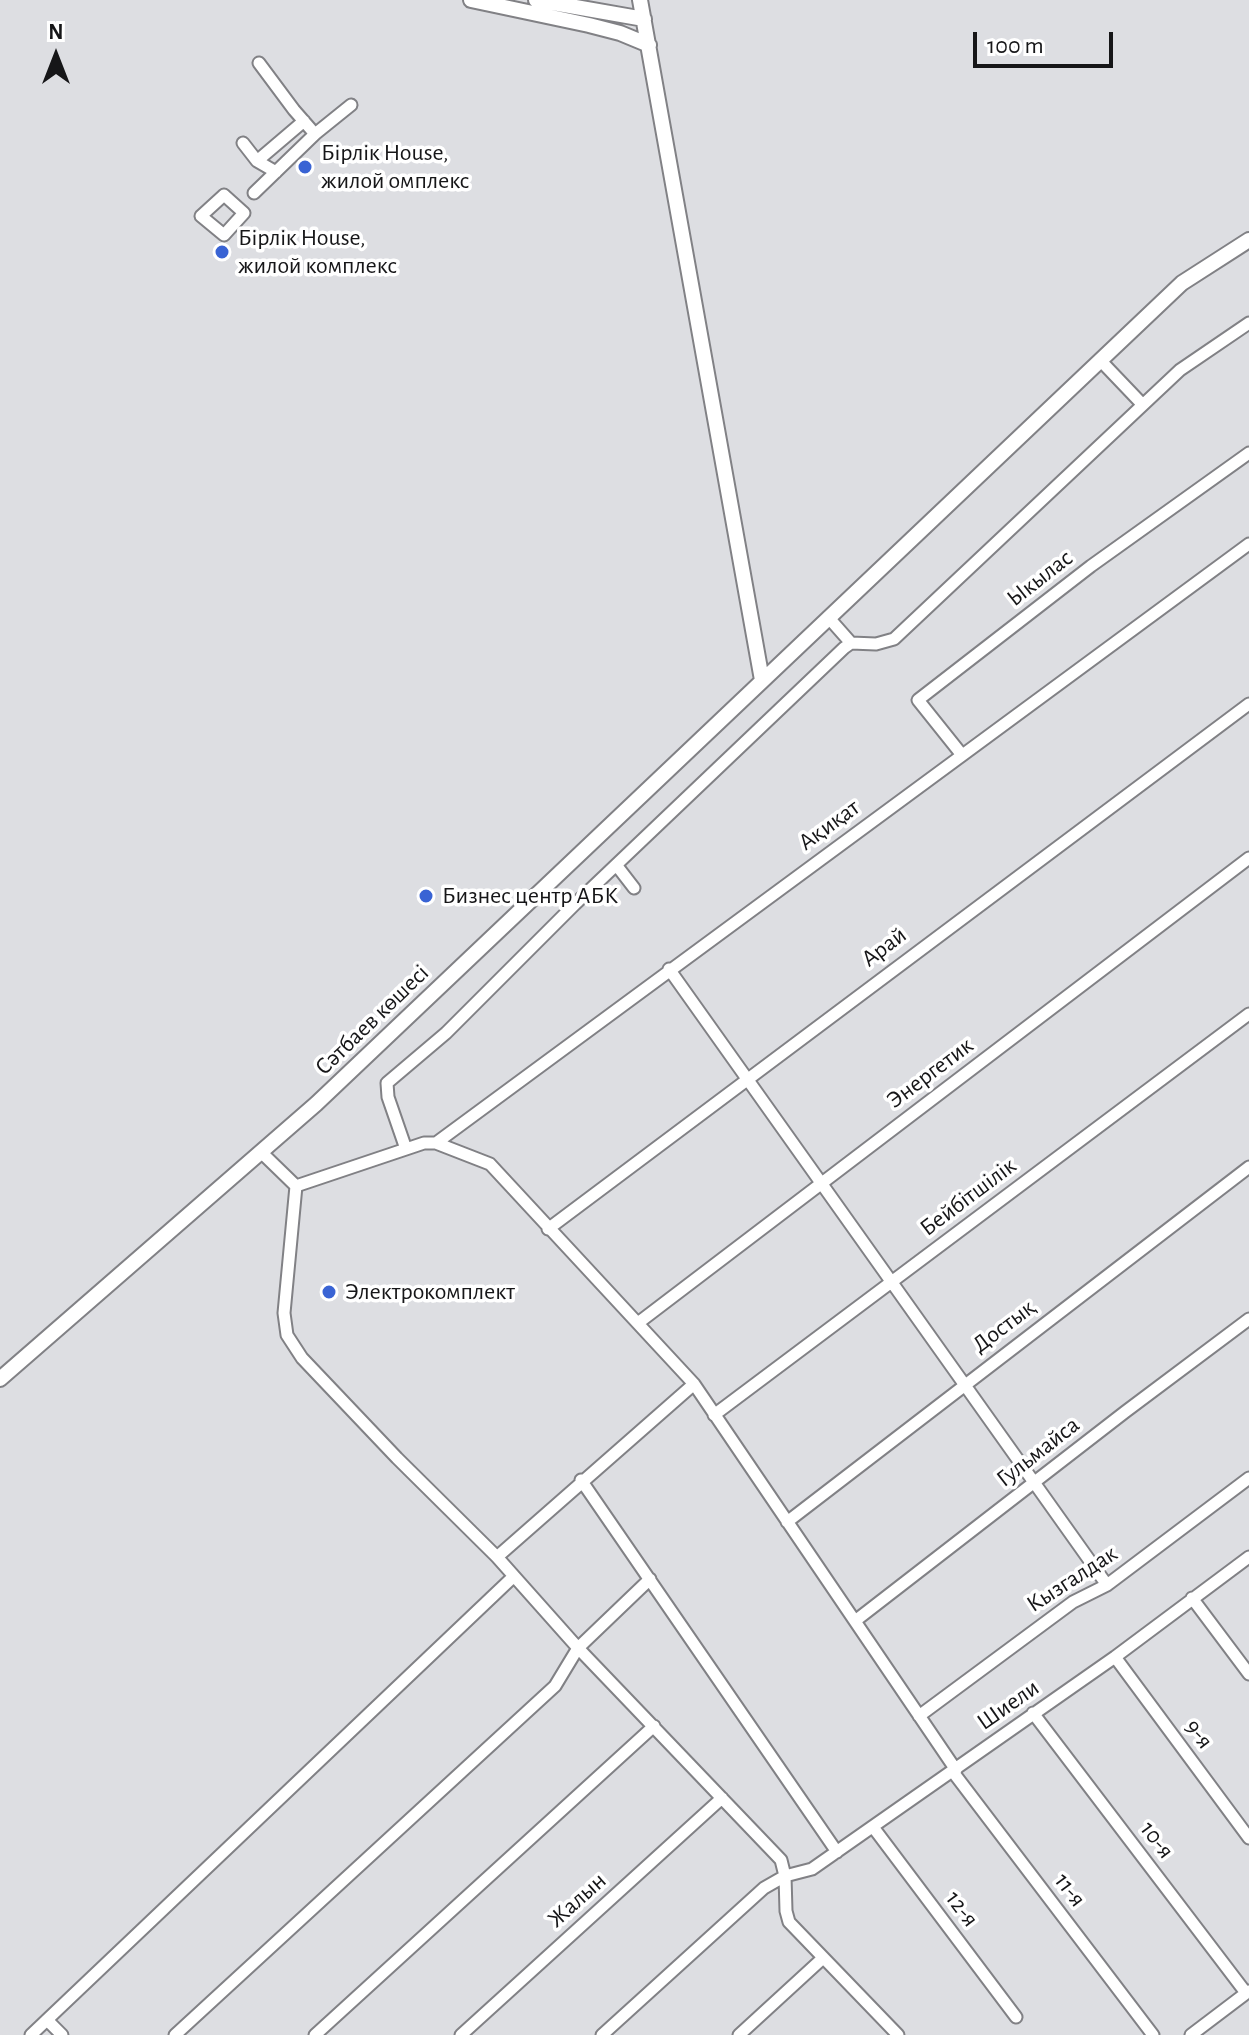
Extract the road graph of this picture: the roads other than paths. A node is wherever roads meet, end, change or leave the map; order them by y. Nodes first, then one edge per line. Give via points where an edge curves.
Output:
1 (471, 0) edge
2 (536, 0) edge
3 (640, 0) edge
4 (644, 19) junction
5 (649, 45) junction
6 (259, 63) dead end
7 (351, 105) dead end
8 (304, 121) junction
9 (315, 134) junction
10 (243, 143) dead end
11 (257, 161) junction
12 (276, 172) junction
13 (254, 193) dead end
14 (1249, 240) edge
15 (1249, 323) edge
16 (1100, 360) junction
17 (1142, 404) junction
18 (1249, 453) edge
19 (1249, 544) edge
20 (828, 617) junction
21 (851, 643) junction
22 (762, 680) junction
23 (1249, 704) edge
24 (962, 755) junction
25 (1249, 858) edge
26 (617, 866) junction
27 (634, 888) dead end
28 (669, 969) junction
29 (1249, 1014) edge
30 (744, 1079) junction
31 (436, 1143) junction
32 (406, 1149) junction
33 (261, 1152) junction
34 (1249, 1167) edge
35 (821, 1183) junction
36 (296, 1186) junction
37 (548, 1229) junction
38 (891, 1282) junction
39 (1249, 1319) edge
40 (638, 1323) junction
41 (0, 1379) edge
42 (694, 1384) junction
43 (964, 1384) junction
44 (714, 1415) junction
45 (1249, 1478) edge
46 (581, 1480) junction
47 (1034, 1484) junction
48 (787, 1522) junction
49 (497, 1557) junction
50 (1249, 1557) edge
51 (513, 1577) junction
52 (650, 1579) junction
53 (1107, 1585) junction
54 (1192, 1598) junction
55 (855, 1621) junction
56 (578, 1648) junction
57 (1115, 1657) junction
58 (1249, 1674) edge
59 (1033, 1713) junction
60 (919, 1716) junction
61 (654, 1726) junction
62 (954, 1771) junction
63 (722, 1798) junction
64 (873, 1827) junction
65 (1249, 1838) edge
66 (837, 1852) junction
67 (785, 1876) junction
68 (823, 1958) junction
69 (1248, 1992) edge
70 (1016, 2017) dead end
71 (47, 2020) junction
72 (894, 2033) edge
73 (31, 2035) edge
74 (62, 2035) edge
75 (175, 2035) edge
76 (315, 2035) edge
77 (461, 2035) edge
78 (602, 2035) edge
79 (739, 2035) edge
80 (1153, 2035) edge
81 (1191, 2035) edge

1 - 5 main road via 589,25
2 - 4 main road
3 - 4 main road
4 - 5 main road
5 - 22 main road
6 - 8 street
7 - 9 street
8 - 9 street
8 - 11 street
9 - 12 street
10 - 11 street
11 - 12 street
12 - 13 street
14 - 16 main road, Сәтбаев көшесі via 1182,283
15 - 17 street via 1180,370
16 - 17 street
16 - 20 main road, Сәтбаев көшесі
17 - 21 street via 894,639
18 - 24 street, Ыкылас via 918,700
19 - 24 street, Ақиқат
20 - 21 street
20 - 22 main road, Сәтбаев көшесі
21 - 26 street
22 - 33 main road, Сәтбаев көшесі
23 - 30 street, Арай
24 - 28 street, Ақиқат
25 - 35 street, Энергетик
26 - 27 street
26 - 32 street via 446,1033 387,1083
28 - 30 street
28 - 31 street, Ақиқат
29 - 38 street, Бейбітшілік
30 - 35 street
30 - 37 street, Арай
31 - 32 street
31 - 37 street, 11-я via 490,1164
32 - 36 street
33 - 36 street
33 - 41 main road, Сәтбаев көшесі
34 - 43 street, Достық
35 - 38 street
35 - 40 street, Энергетик
36 - 49 street via 284,1313 287,1335 302,1358
37 - 40 street, 11-я
38 - 43 street
38 - 44 street, Бейбітшілік
39 - 47 street, Гульмайса
40 - 42 street, 11-я
42 - 44 street, 11-я
42 - 46 street
43 - 47 street
43 - 48 street, Достық
44 - 48 street, 11-я
45 - 53 street, Кызгалдак
46 - 49 street
46 - 52 street
47 - 53 street
47 - 55 street, Гульмайса
48 - 55 street, 11-я
49 - 51 street
50 - 54 street, Шиели
51 - 56 street
51 - 71 street
52 - 56 street
52 - 66 street
53 - 60 street, Кызгалдак via 1073,1602
54 - 57 street, Шиели
54 - 58 street
55 - 60 street, 11-я
56 - 61 street
56 - 75 street via 555,1686
57 - 59 street, Шиели
57 - 65 street, 9-я
59 - 62 street, Шиели
59 - 69 street, 10-я
60 - 62 street, 11-я
61 - 63 street
61 - 76 street
62 - 64 street, Шиели
62 - 80 street, 11-я
63 - 67 street via 781,1860
63 - 77 street, Жалын
64 - 66 street, Шиели
64 - 70 street, 12-я
66 - 67 street, Шиели via 812,1869
67 - 68 street via 789,1922
67 - 78 street, Шиели via 764,1888
68 - 72 street
68 - 79 street
69 - 81 street
71 - 73 street
71 - 74 street

